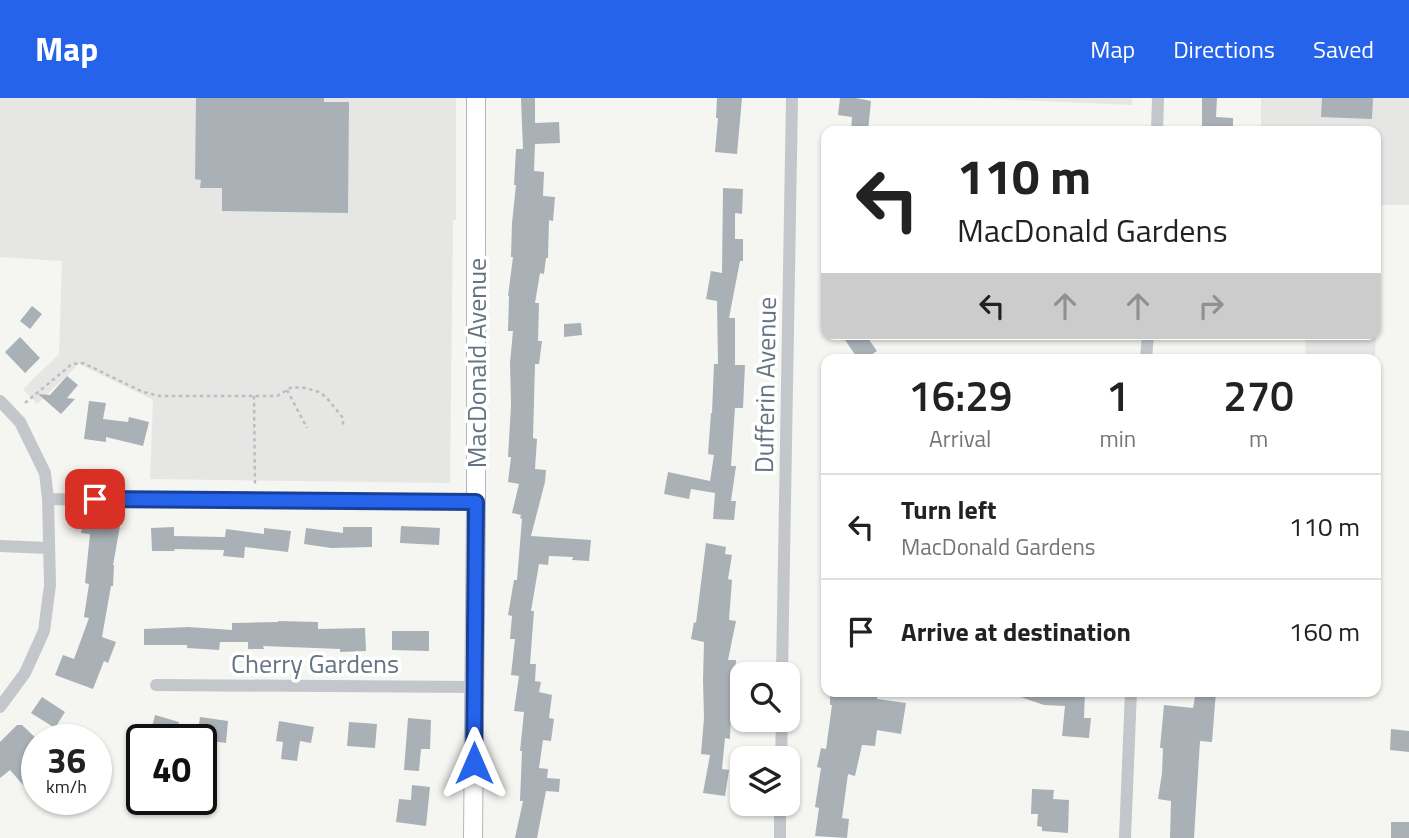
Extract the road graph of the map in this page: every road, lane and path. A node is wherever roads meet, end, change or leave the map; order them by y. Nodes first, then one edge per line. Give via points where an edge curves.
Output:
1 (476, 98) edge
2 (792, 98) edge
3 (1158, 98) edge
4 (1157, 126) edge
5 (287, 390) junction
6 (254, 396) junction
7 (0, 401) edge
8 (25, 403) dead end
9 (307, 428) dead end
10 (343, 428) dead end
11 (48, 499) junction
12 (255, 500) junction
13 (476, 502) junction
14 (0, 546) edge
15 (49, 548) junction
16 (782, 662) edge
17 (156, 685) dead end
18 (474, 687) junction
19 (1132, 697) edge
20 (0, 707) edge
21 (780, 816) edge
22 (473, 838) edge
23 (780, 838) edge
24 (1125, 838) edge

1 - 13 street, MacDonald Avenue
2 - 16 street, Dufferin Avenue
3 - 4 street
5 - 6 path via 277,396
5 - 9 path
5 - 10 path via 305,388 326,397 343,418
6 - 8 path via 151,395 77,362
6 - 12 path
7 - 11 street via 20,422 45,472
11 - 12 street
11 - 15 street
12 - 13 street
13 - 18 street, MacDonald Avenue
14 - 15 street
15 - 20 street via 51,585 44,631 25,673
17 - 18 street, Cherry Gardens
18 - 22 street, MacDonald Avenue
19 - 24 street
21 - 23 street

